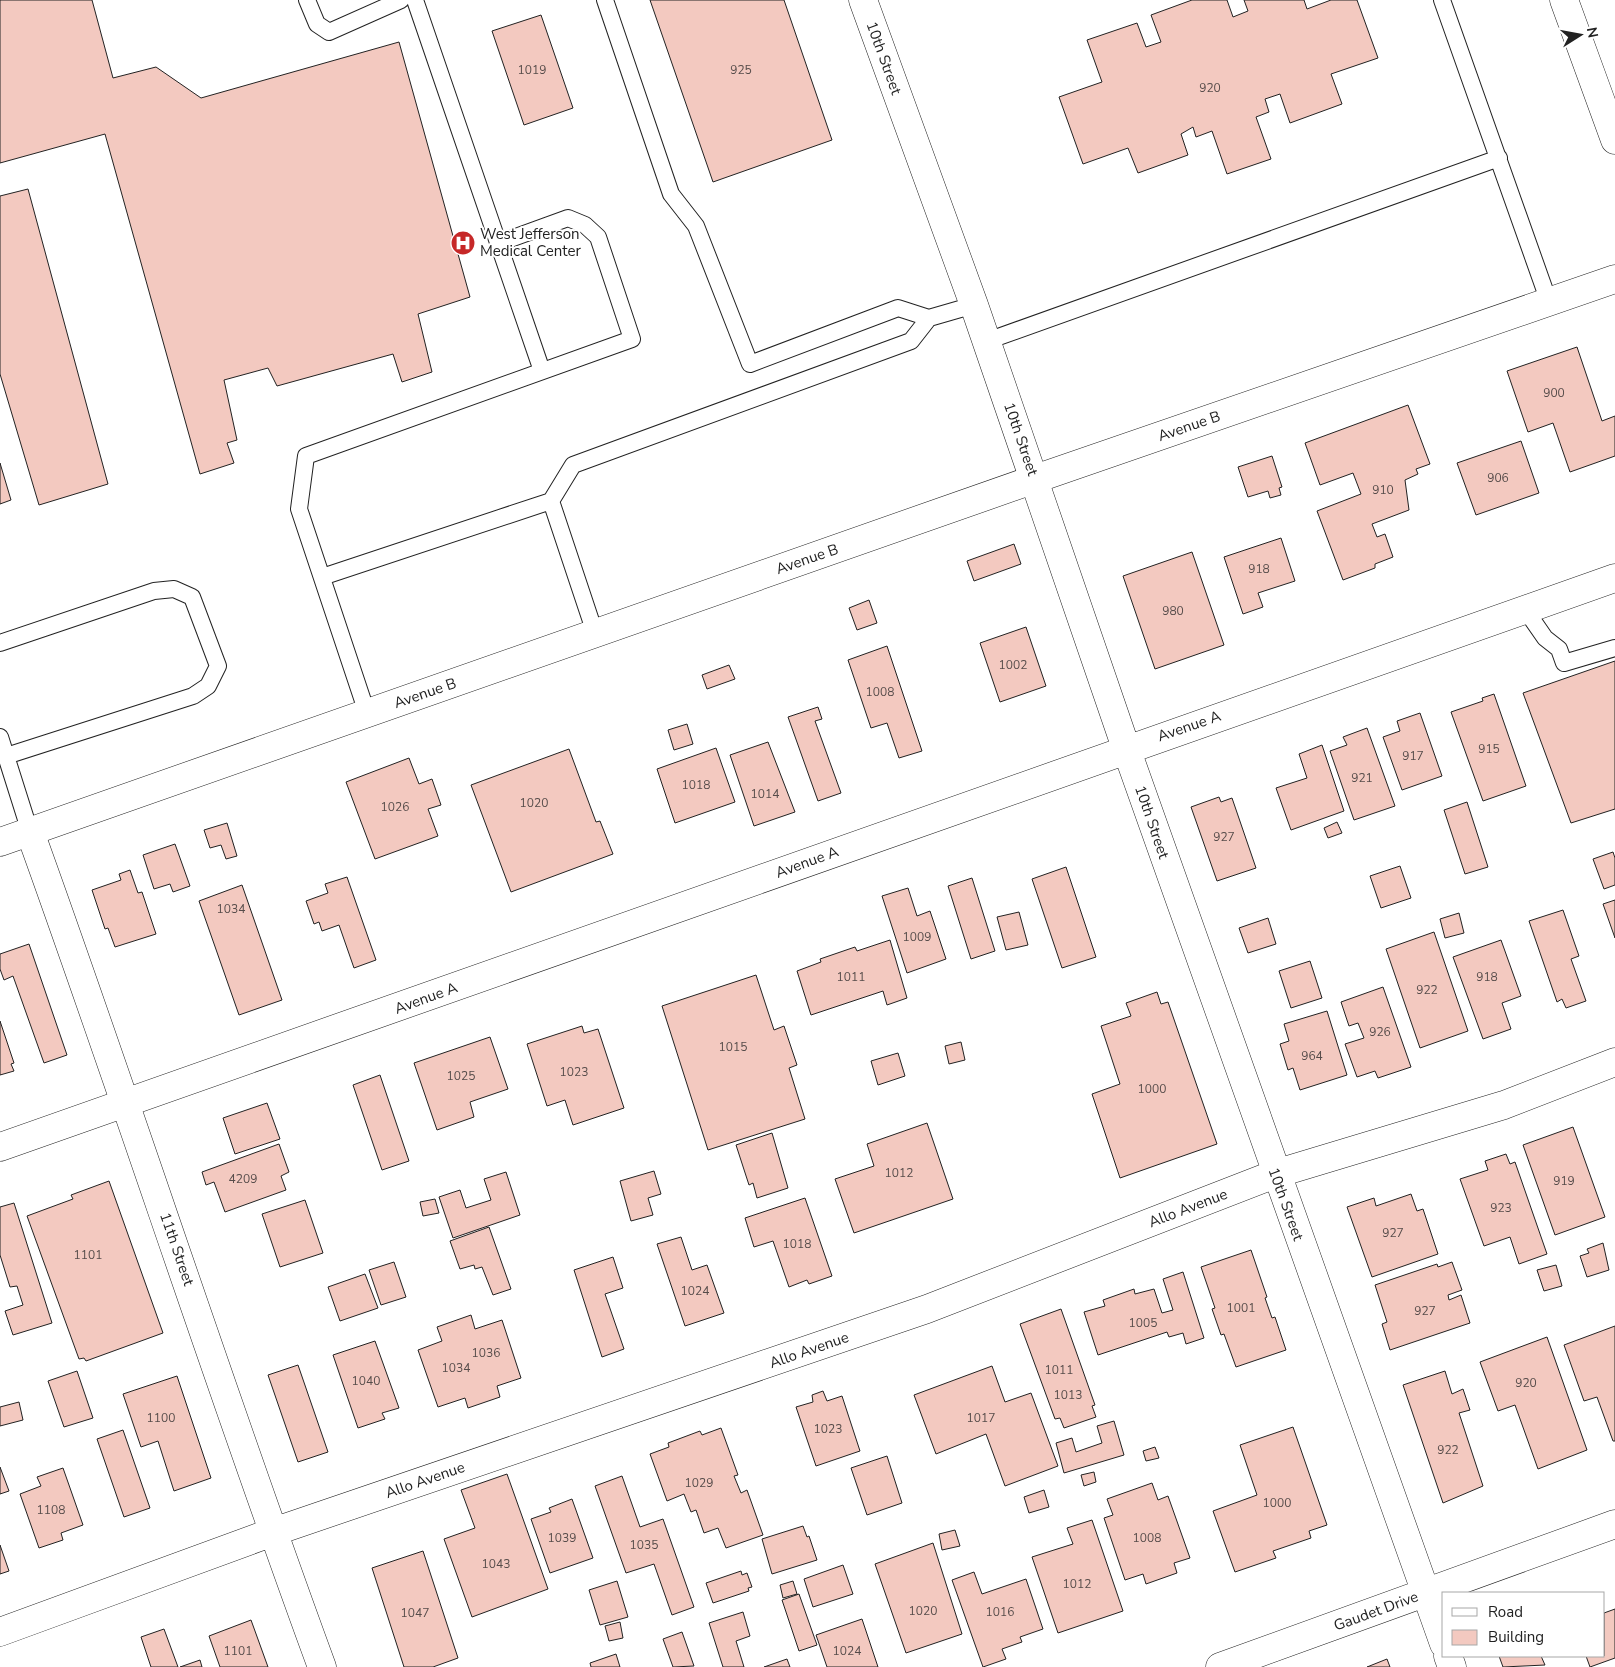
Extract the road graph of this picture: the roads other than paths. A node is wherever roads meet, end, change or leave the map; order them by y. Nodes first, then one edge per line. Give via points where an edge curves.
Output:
1 (307, 0) edge
2 (401, 0) edge
3 (415, 0) edge
4 (605, 0) edge
5 (863, 0) edge
6 (1442, 0) edge
7 (1564, 0) edge
8 (1615, 140) edge
9 (1499, 158) junction
10 (499, 243) junction
11 (1615, 280) edge
12 (1550, 302) junction
13 (974, 305) junction
14 (929, 318) junction
15 (987, 340) junction
16 (542, 371) junction
17 (1035, 479) junction
18 (552, 501) junction
19 (322, 576) junction
20 (1615, 578) edge
21 (1525, 609) junction
22 (595, 633) junction
23 (0, 643) edge
24 (1615, 648) edge
25 (367, 713) junction
26 (0, 737) edge
27 (1126, 748) junction
28 (6, 756) junction
29 (30, 832) junction
30 (0, 842) edge
31 (1615, 1062) edge
32 (127, 1104) junction
33 (0, 1147) edge
34 (1275, 1174) junction
35 (1615, 1524) edge
36 (273, 1532) junction
37 (1425, 1594) junction
38 (0, 1632) edge
39 (1442, 1639) edge
40 (322, 1667) edge
41 (1220, 1667) edge

1 - 2 lane via 317,24 329,32
3 - 10 lane
4 - 14 lane via 671,194 696,226 750,364 898,308
5 - 13 street, 10th Street
6 - 9 lane
7 - 8 street
9 - 12 lane
9 - 15 lane
10 - 16 lane
10 - 16 lane via 568,218 585,224 598,237 632,339
11 - 12 street, Avenue B
12 - 17 street, Avenue B
13 - 14 lane
13 - 15 street, 10th Street
14 - 18 lane via 911,341 573,465
15 - 17 street, 10th Street
16 - 19 lane via 306,456 300,509
17 - 22 street, Avenue B
17 - 27 street, 10th Street
18 - 19 lane
18 - 22 lane
19 - 25 lane
20 - 21 street, Avenue A
21 - 24 lane via 1545,638 1559,649 1564,663
21 - 27 street, Avenue A
22 - 25 street, Avenue B
23 - 28 lane via 154,591 174,590 192,597 218,666 208,686 194,696
25 - 29 street, Avenue B
26 - 28 lane
27 - 32 street, Avenue A
27 - 34 street, 10th Street
28 - 29 lane
29 - 30 street, Avenue B
29 - 32 street, 11th Street
31 - 34 street, Allo Avenue via 1504,1105
32 - 33 street, Avenue A
32 - 36 street, 11th Street
34 - 36 street, Allo Avenue via 927,1309
34 - 37 street, 10th Street
35 - 37 street, Gaudet Drive
36 - 38 street, Allo Avenue
36 - 40 street, 11th Street
37 - 39 street, 10th Street
37 - 41 street, Gaudet Drive

